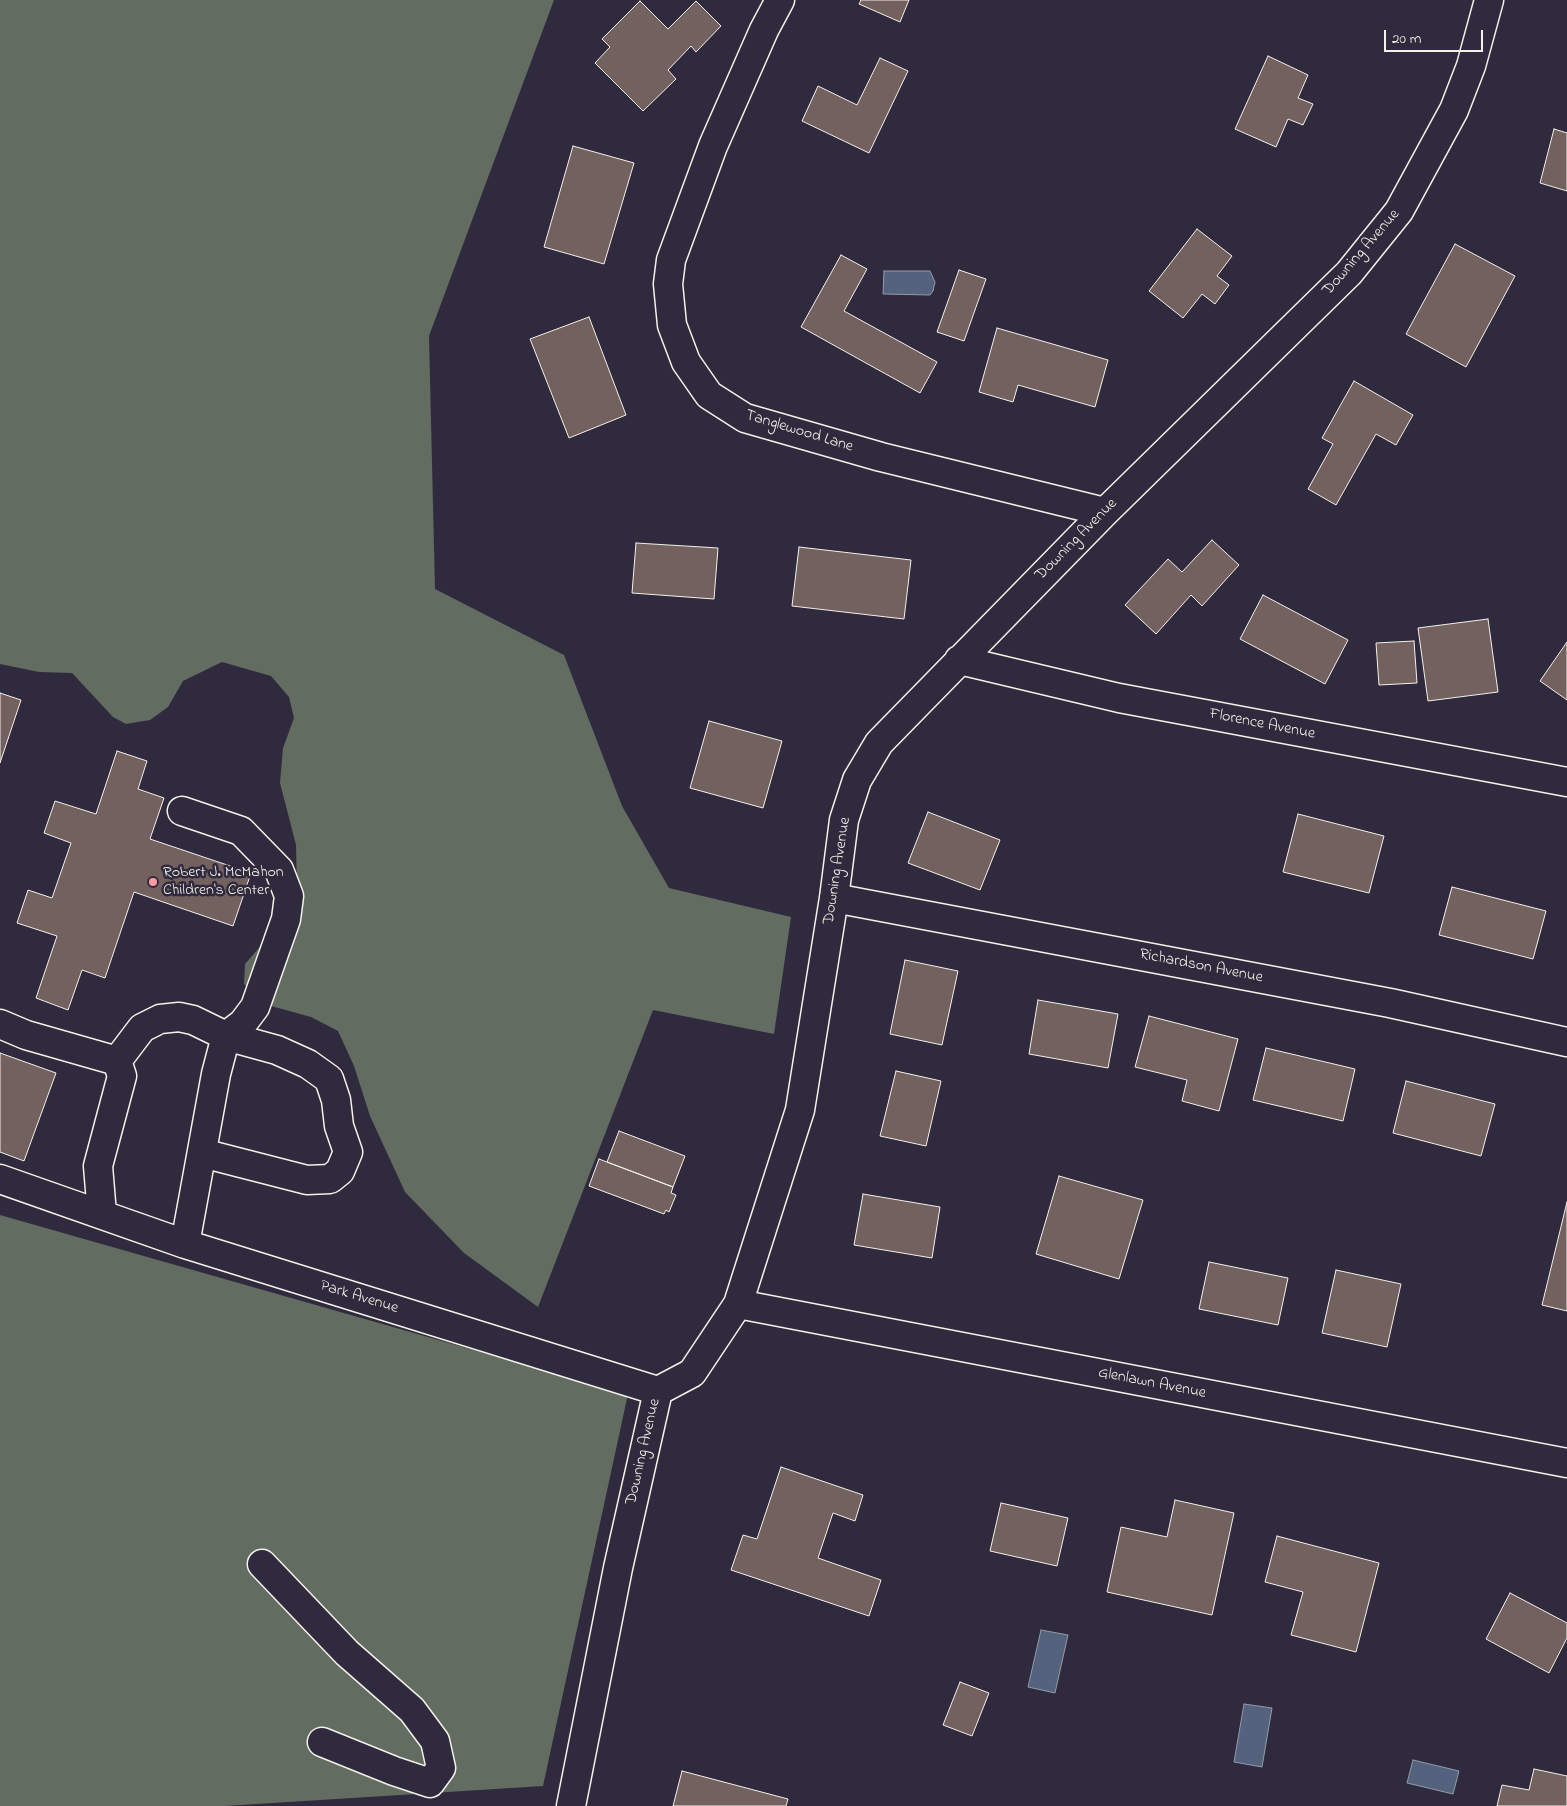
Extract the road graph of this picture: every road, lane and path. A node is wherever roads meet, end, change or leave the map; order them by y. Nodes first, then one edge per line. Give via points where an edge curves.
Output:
1 (780, 0) edge
2 (1489, 0) edge
3 (1105, 512) junction
4 (959, 660) junction
5 (1567, 782) edge
6 (182, 811) dead end
7 (834, 898) junction
8 (0, 1024) edge
9 (226, 1036) junction
10 (1567, 1042) edge
11 (117, 1061) junction
12 (202, 1153) junction
13 (0, 1180) edge
14 (102, 1214) junction
15 (185, 1244) junction
16 (738, 1304) junction
17 (658, 1391) junction
18 (1567, 1463) edge
19 (262, 1564) dead end
20 (322, 1742) dead end
21 (571, 1806) edge

1 - 3 street, Tanglewood Lane via 713,146 671,260 668,284 672,326 686,362 709,395 745,418
2 - 3 street, Downing Avenue via 1471,66 1454,110 1399,212 1349,273
3 - 4 street, Downing Avenue
4 - 5 street, Florence Avenue via 1119,698
4 - 7 street, Downing Avenue via 878,743 857,780 844,820
6 - 9 street via 241,831 279,870 289,896 286,918 255,1007 243,1023
7 - 10 street, Richardson Avenue via 1390,1003
7 - 16 street, Downing Avenue via 800,1110
8 - 11 street via 26,1036
9 - 11 street via 193,1020 179,1017 160,1019 142,1028
9 - 12 street
9 - 12 street via 277,1050 308,1064 330,1079 339,1126 348,1152 340,1171 330,1179 308,1180
11 - 14 street via 122,1076 98,1166
12 - 15 street
13 - 14 street, Park Avenue
14 - 15 street, Park Avenue
15 - 17 street, Park Avenue
16 - 17 street, Downing Avenue via 692,1373
16 - 18 street, Glenlawn Avenue
17 - 21 street, Downing Avenue via 618,1568
19 - 20 street via 347,1653 412,1710 435,1741 441,1768 430,1782

